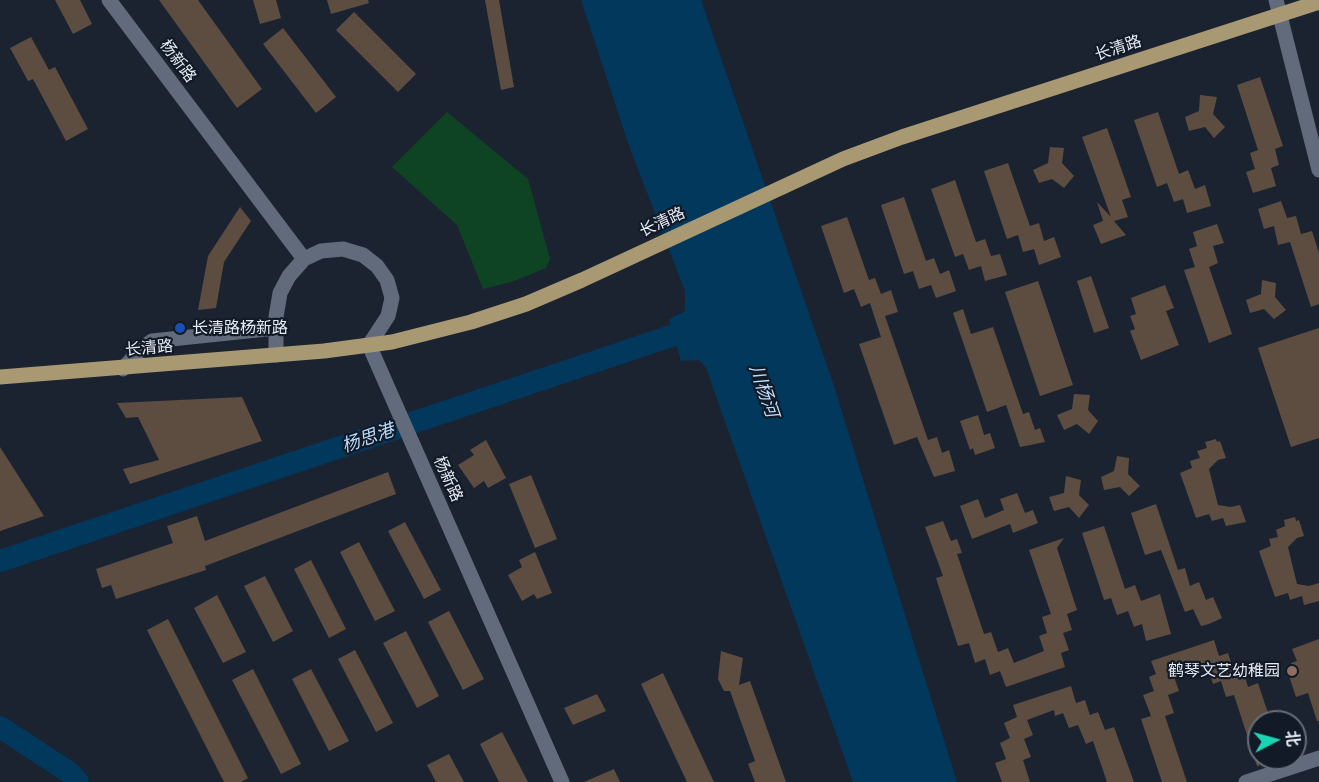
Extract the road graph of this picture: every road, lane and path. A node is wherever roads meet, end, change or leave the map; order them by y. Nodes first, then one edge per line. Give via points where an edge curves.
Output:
1 (109, 0) edge
2 (1319, 2) edge
3 (1278, 8) edge
4 (1319, 170) edge
5 (304, 259) junction
6 (276, 328) junction
7 (369, 345) junction
8 (276, 356) junction
9 (123, 369) junction
10 (0, 377) edge
11 (1319, 758) edge
12 (562, 782) edge
13 (1246, 782) edge

1 - 5 street, 杨新路
2 - 3 main road, 长清路
3 - 4 street
3 - 7 main road, 长清路 via 902,137 786,184 526,304 416,337
5 - 6 street via 280,293
5 - 7 street via 321,251 343,249 363,255 377,266 387,280 392,298 388,316
6 - 8 street
6 - 9 street via 152,341
7 - 8 main road, 长清路
7 - 12 street, 杨新路
8 - 9 main road, 长清路
9 - 10 main road, 长清路
11 - 13 street

